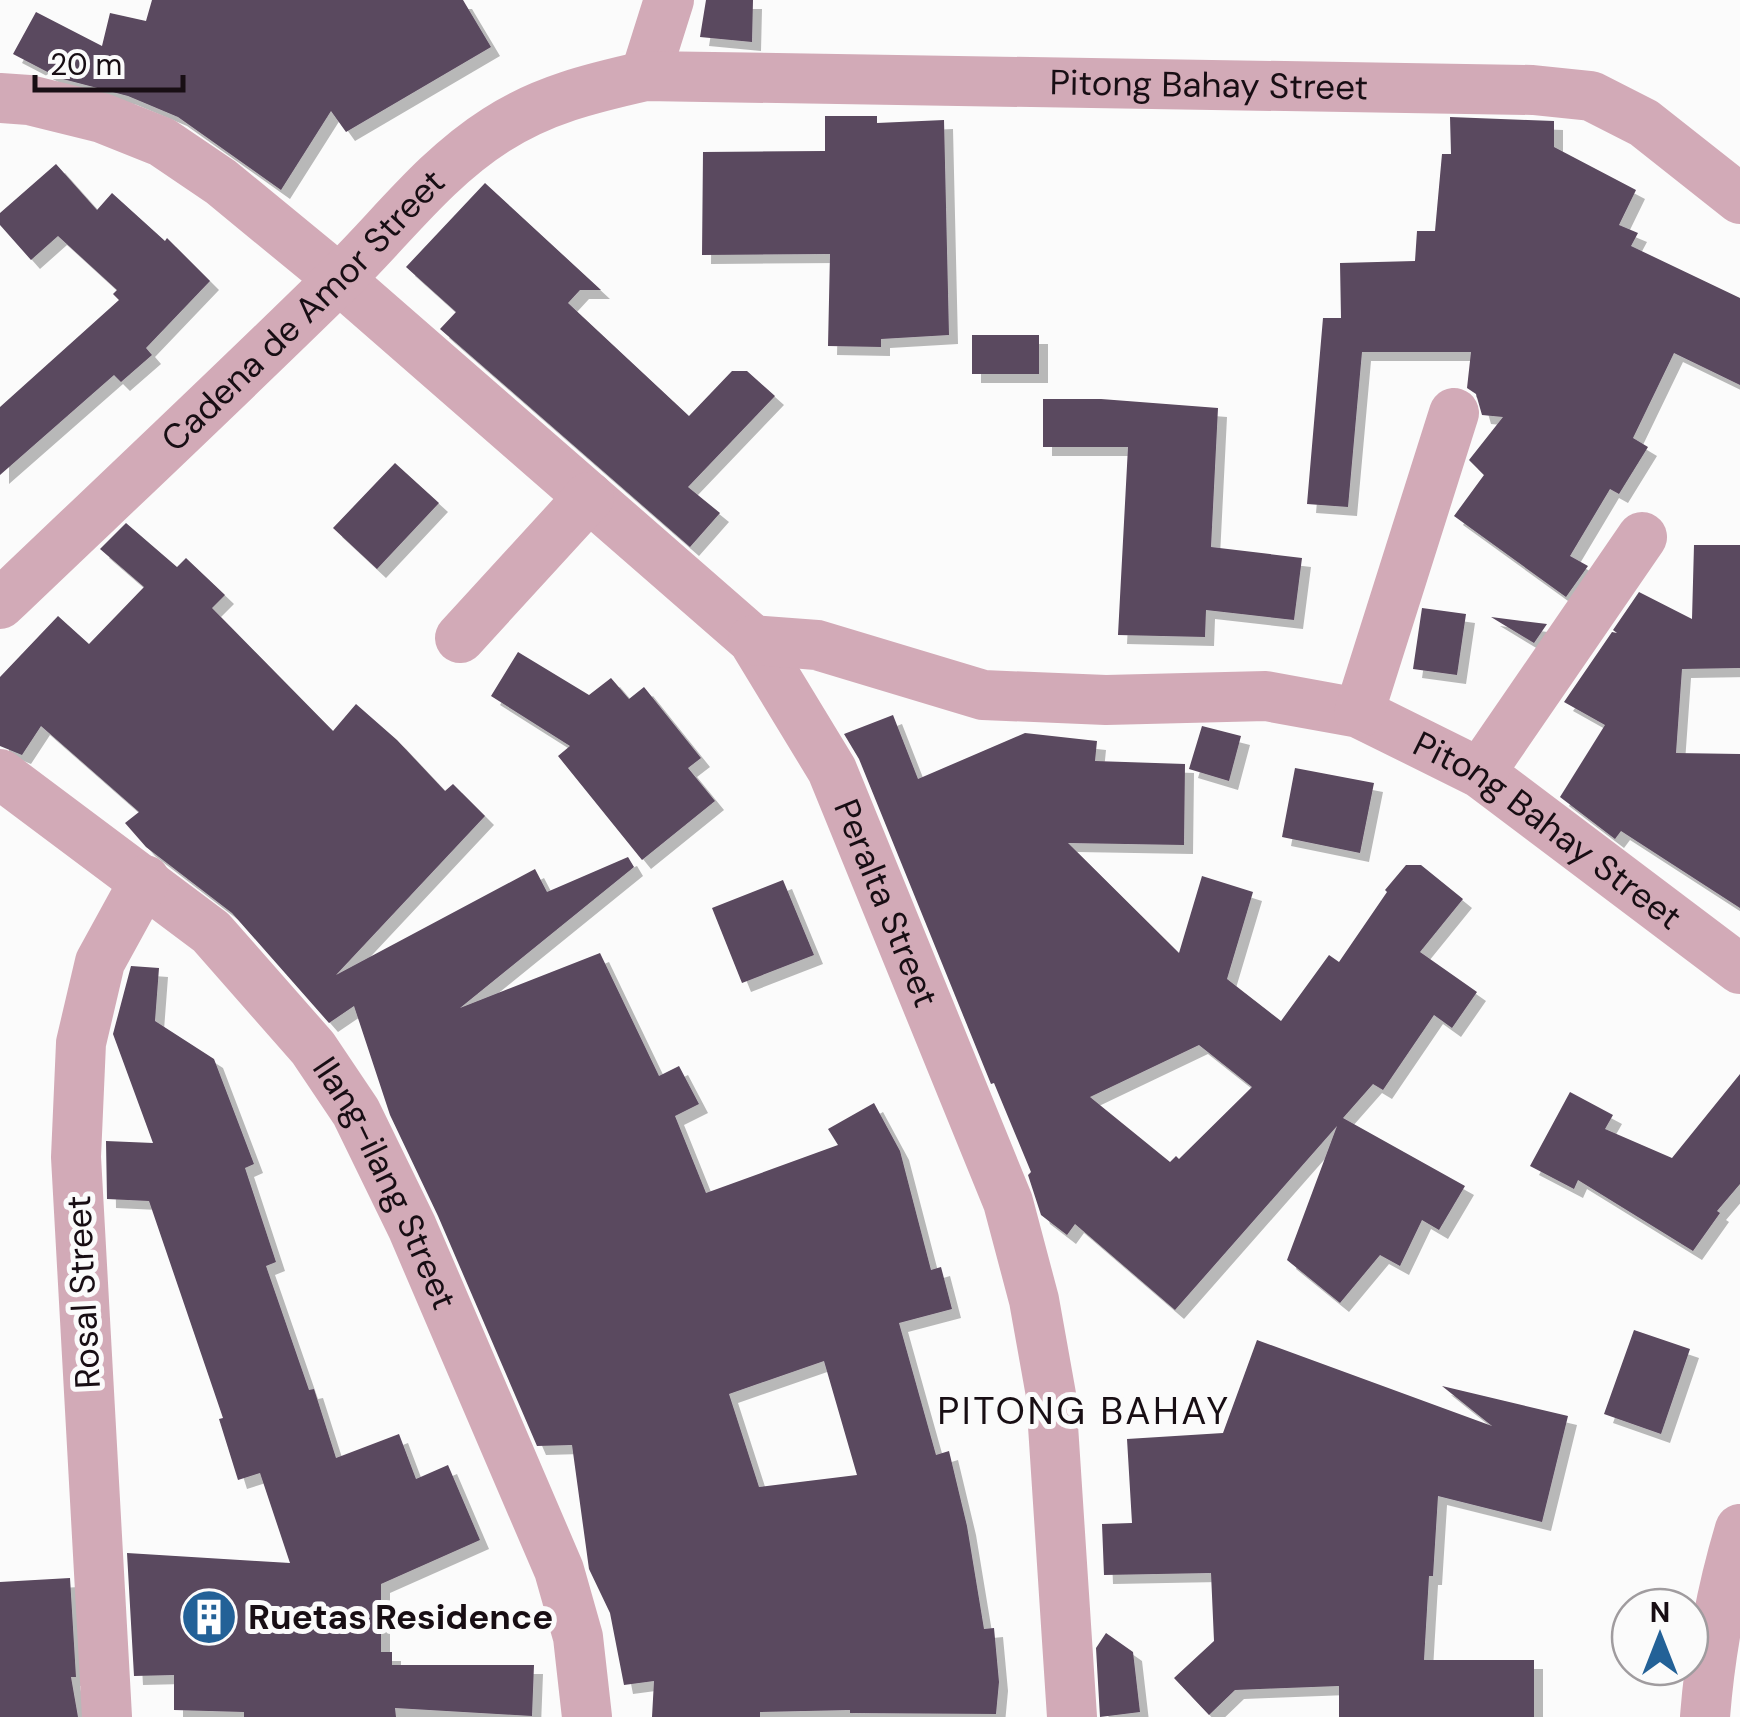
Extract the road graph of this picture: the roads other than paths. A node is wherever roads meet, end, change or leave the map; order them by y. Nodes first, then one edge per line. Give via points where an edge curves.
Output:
1 (669, 0) edge
2 (646, 76) junction
3 (0, 98) edge
4 (1740, 199) edge
5 (339, 280) junction
6 (1454, 413) dead end
7 (589, 497) junction
8 (1642, 537) dead end
9 (0, 604) edge
10 (460, 638) dead end
11 (753, 640) junction
12 (1359, 712) junction
13 (1480, 772) junction
14 (0, 774) edge
15 (145, 880) junction
16 (1740, 969) edge
17 (1740, 1530) edge
18 (107, 1717) edge
19 (587, 1717) edge
20 (1072, 1717) edge
21 (1705, 1717) edge

1 - 2 street
2 - 4 street, Pitong Bahay Street via 1591,96 1644,123
2 - 5 street, Cadena de Amor Street via 538,106 496,130 451,162
3 - 5 street, Peralta Street via 102,118 162,142
5 - 7 street, Peralta Street
5 - 9 street, Cadena de Amor Street
6 - 12 street
7 - 10 street
7 - 11 street, Peralta Street
8 - 13 street
11 - 12 street, Pitong Bahay Street via 818,645 983,695 1266,696
11 - 20 street, Peralta Street via 832,770 1008,1202 1051,1394
12 - 13 street, Pitong Bahay Street
13 - 16 street, Pitong Bahay Street
14 - 15 street, Ilang-ilang Street
15 - 18 street, Rosal Street via 100,962 81,1044 76,1157
15 - 19 street, Ilang-ilang Street via 224,946 313,1048 356,1112 559,1570 578,1637
17 - 21 street via 1709,1656

